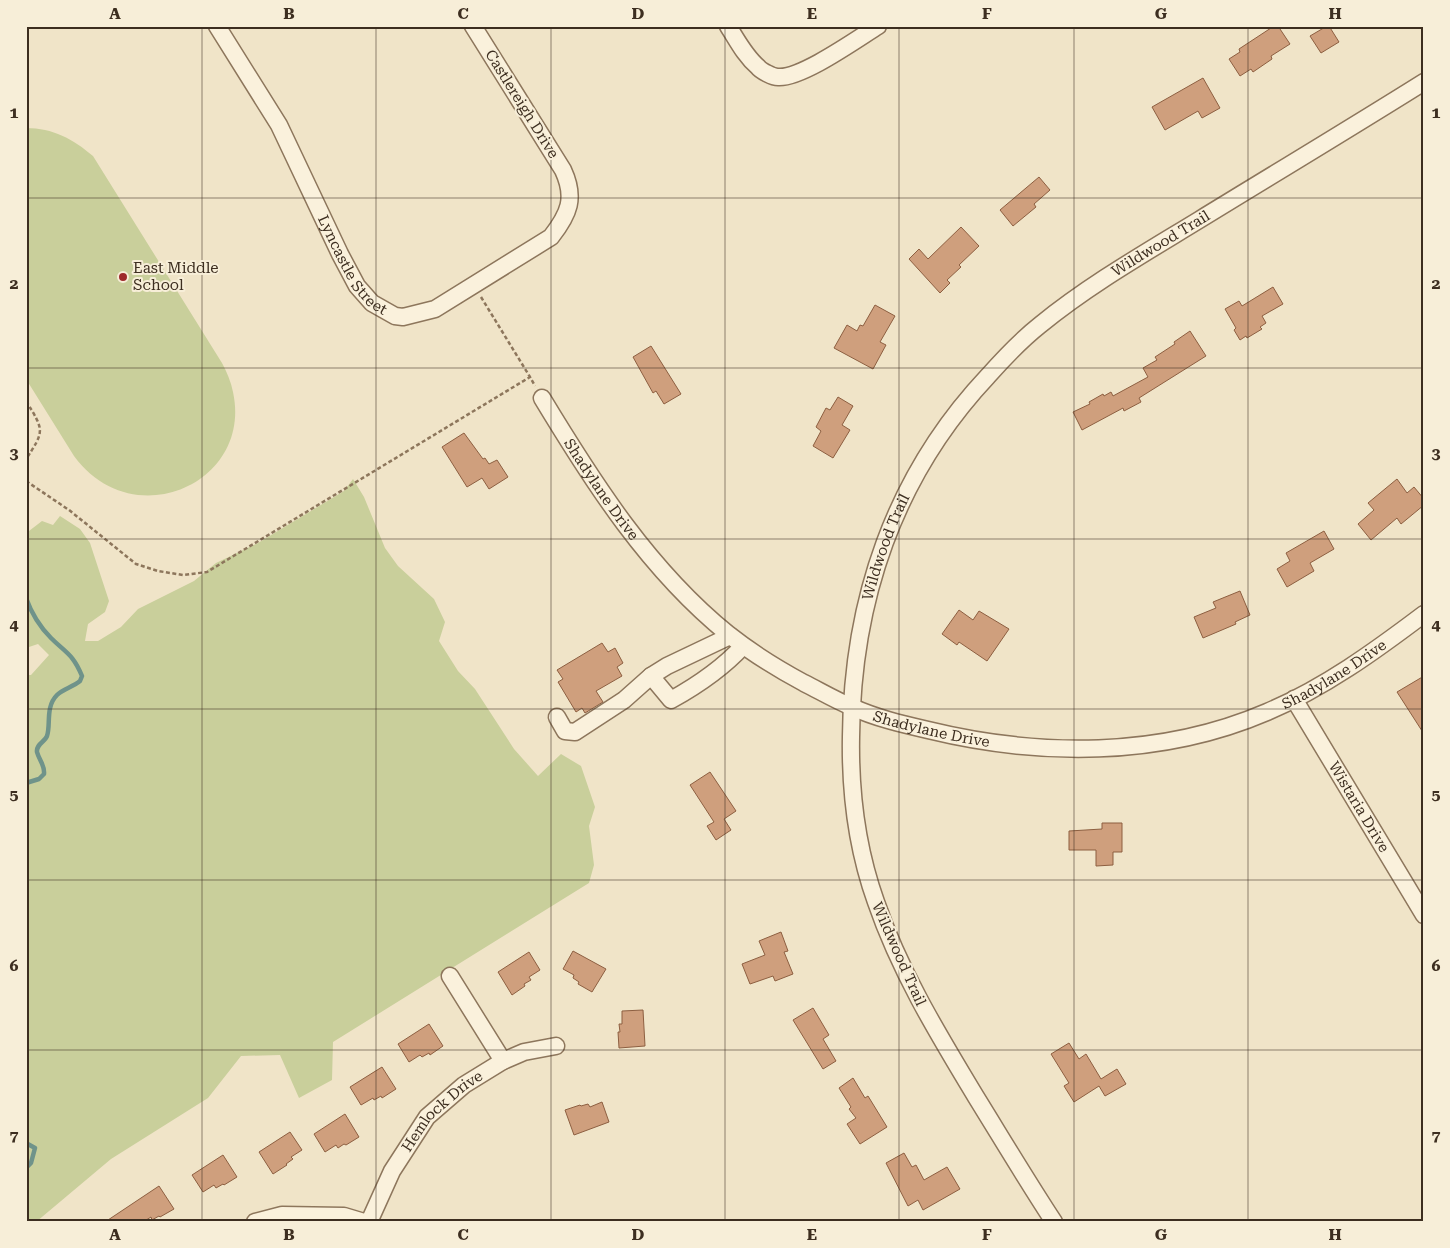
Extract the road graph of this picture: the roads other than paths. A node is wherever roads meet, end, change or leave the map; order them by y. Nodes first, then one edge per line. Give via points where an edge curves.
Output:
1 (217, 26) edge
2 (473, 26) edge
3 (728, 26) edge
4 (878, 26) edge
5 (1424, 82) edge
6 (569, 183) joint
7 (542, 398) road end
8 (1424, 614) edge
9 (737, 641) junction
10 (650, 676) junction
11 (1294, 699) junction
12 (851, 707) junction
13 (557, 717) dead end
14 (1424, 915) edge
15 (450, 976) dead end
16 (556, 1046) dead end
17 (503, 1061) junction
18 (255, 1222) edge
19 (364, 1222) edge
20 (369, 1222) edge
21 (1054, 1222) edge

1 - 6 street, Lyncastle Street via 279,125 357,286 372,303 395,316 411,316 435,309 551,237 564,220 570,202
2 - 6 street, Castlereigh Drive
3 - 4 street via 758,68 778,78 811,67
5 - 12 street, Wildwood Trail via 1103,279 1038,326 975,389 921,464 881,550 858,642
7 - 9 street, Shadylane Drive via 630,532 674,583
8 - 11 street, Shadylane Drive via 1353,665
9 - 10 street via 667,666
9 - 10 street via 726,665 671,700
9 - 12 street, Shadylane Drive via 787,674
10 - 13 street via 624,700 575,732 565,731
11 - 12 street, Shadylane Drive via 1239,723 1177,740 1130,747 1060,749 977,741
11 - 14 street, Wistaria Drive
12 - 21 street, Wildwood Trail via 851,769 858,833 867,874 887,932 921,1006
15 - 17 street
16 - 17 street, Hemlock Drive via 524,1052
17 - 20 street, Hemlock Drive via 464,1085 428,1117 392,1171
18 - 19 street via 282,1215 344,1216

